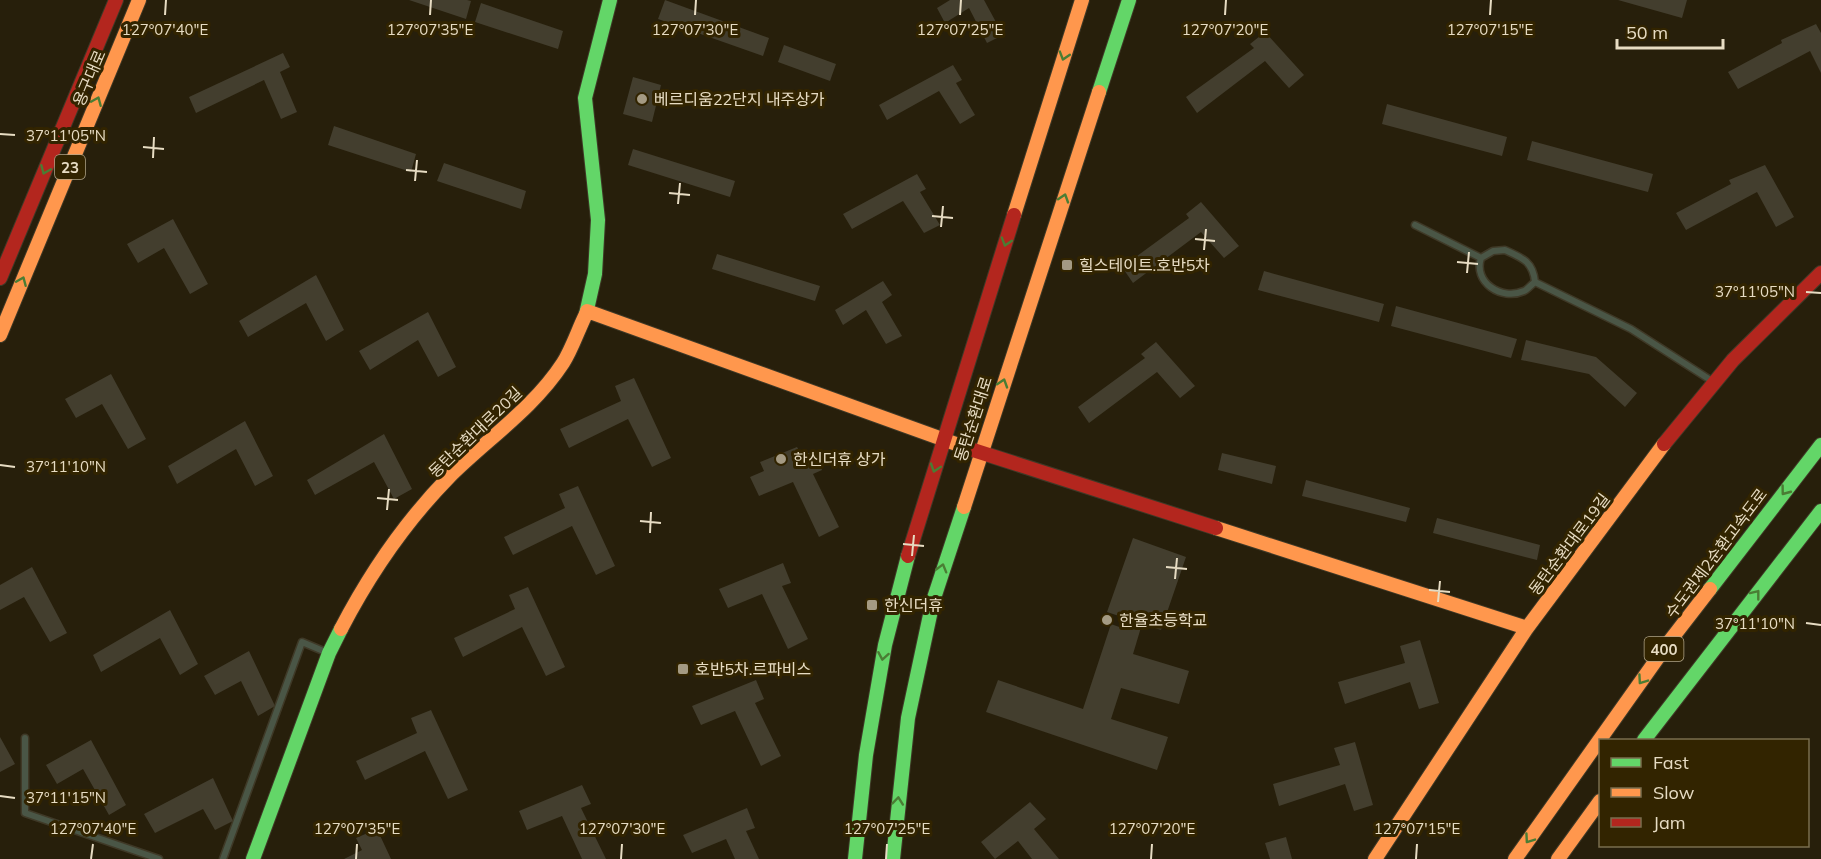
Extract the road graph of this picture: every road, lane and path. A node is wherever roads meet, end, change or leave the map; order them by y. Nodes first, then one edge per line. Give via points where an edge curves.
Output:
1 (116, 0) edge
2 (139, 0) edge
3 (609, 0) edge
4 (1082, 0) edge
5 (1129, 0) edge
6 (1415, 225) dead end
7 (1481, 258) junction
8 (1821, 273) edge
9 (0, 278) edge
10 (1535, 282) junction
11 (587, 311) junction
12 (0, 334) edge
13 (1714, 382) junction
14 (944, 441) junction
15 (1821, 445) edge
16 (980, 452) junction
17 (1821, 511) edge
18 (1527, 628) junction
19 (329, 653) junction
20 (25, 738) dead end
21 (1600, 739) edge
22 (1645, 739) edge
23 (1599, 741) edge
24 (1599, 802) edge
25 (159, 859) edge
26 (223, 859) edge
27 (253, 859) edge
28 (855, 859) edge
29 (893, 859) edge
30 (1375, 859) edge
31 (1515, 859) edge
32 (1558, 859) edge

1 -> 9 main road, 용구대로 / 23
12 -> 2 main road, 용구대로 / 23
3 - 11 main road, 동탄순환대로20길 via 585,98 598,220 595,274
4 -> 14 main road, 동탄순환대로
16 -> 5 main road, 동탄순환대로
6 - 7 lane
7 - 10 lane via 1493,251 1506,250 1527,260 1534,270
7 - 10 lane via 1479,275 1486,285 1503,292 1523,292
8 - 13 main road, 동탄순환대로19길
10 - 13 lane via 1631,328
11 - 14 main road
11 - 19 main road, 동탄순환대로20길 via 563,363 524,410 449,477 399,537 360,593
13 - 18 main road, 동탄순환대로19길 via 1682,419
14 - 16 main road
14 -> 28 main road, 동탄순환대로 via 915,530 885,645 866,755
15 -> 21 main road, 수도권제2순환고속도로 / 400 via 1669,642
16 - 18 main road
29 -> 16 main road, 동탄순환대로 via 904,743 920,653
22 -> 17 main road, 400
18 - 30 main road, 동탄순환대로19길
19 - 26 lane via 302,642
19 - 27 main road, 동탄순환대로20길
20 - 25 lane via 25,813
23 -> 31 main road, 수도권제2순환고속도로 / 400
24 - 32 main road

